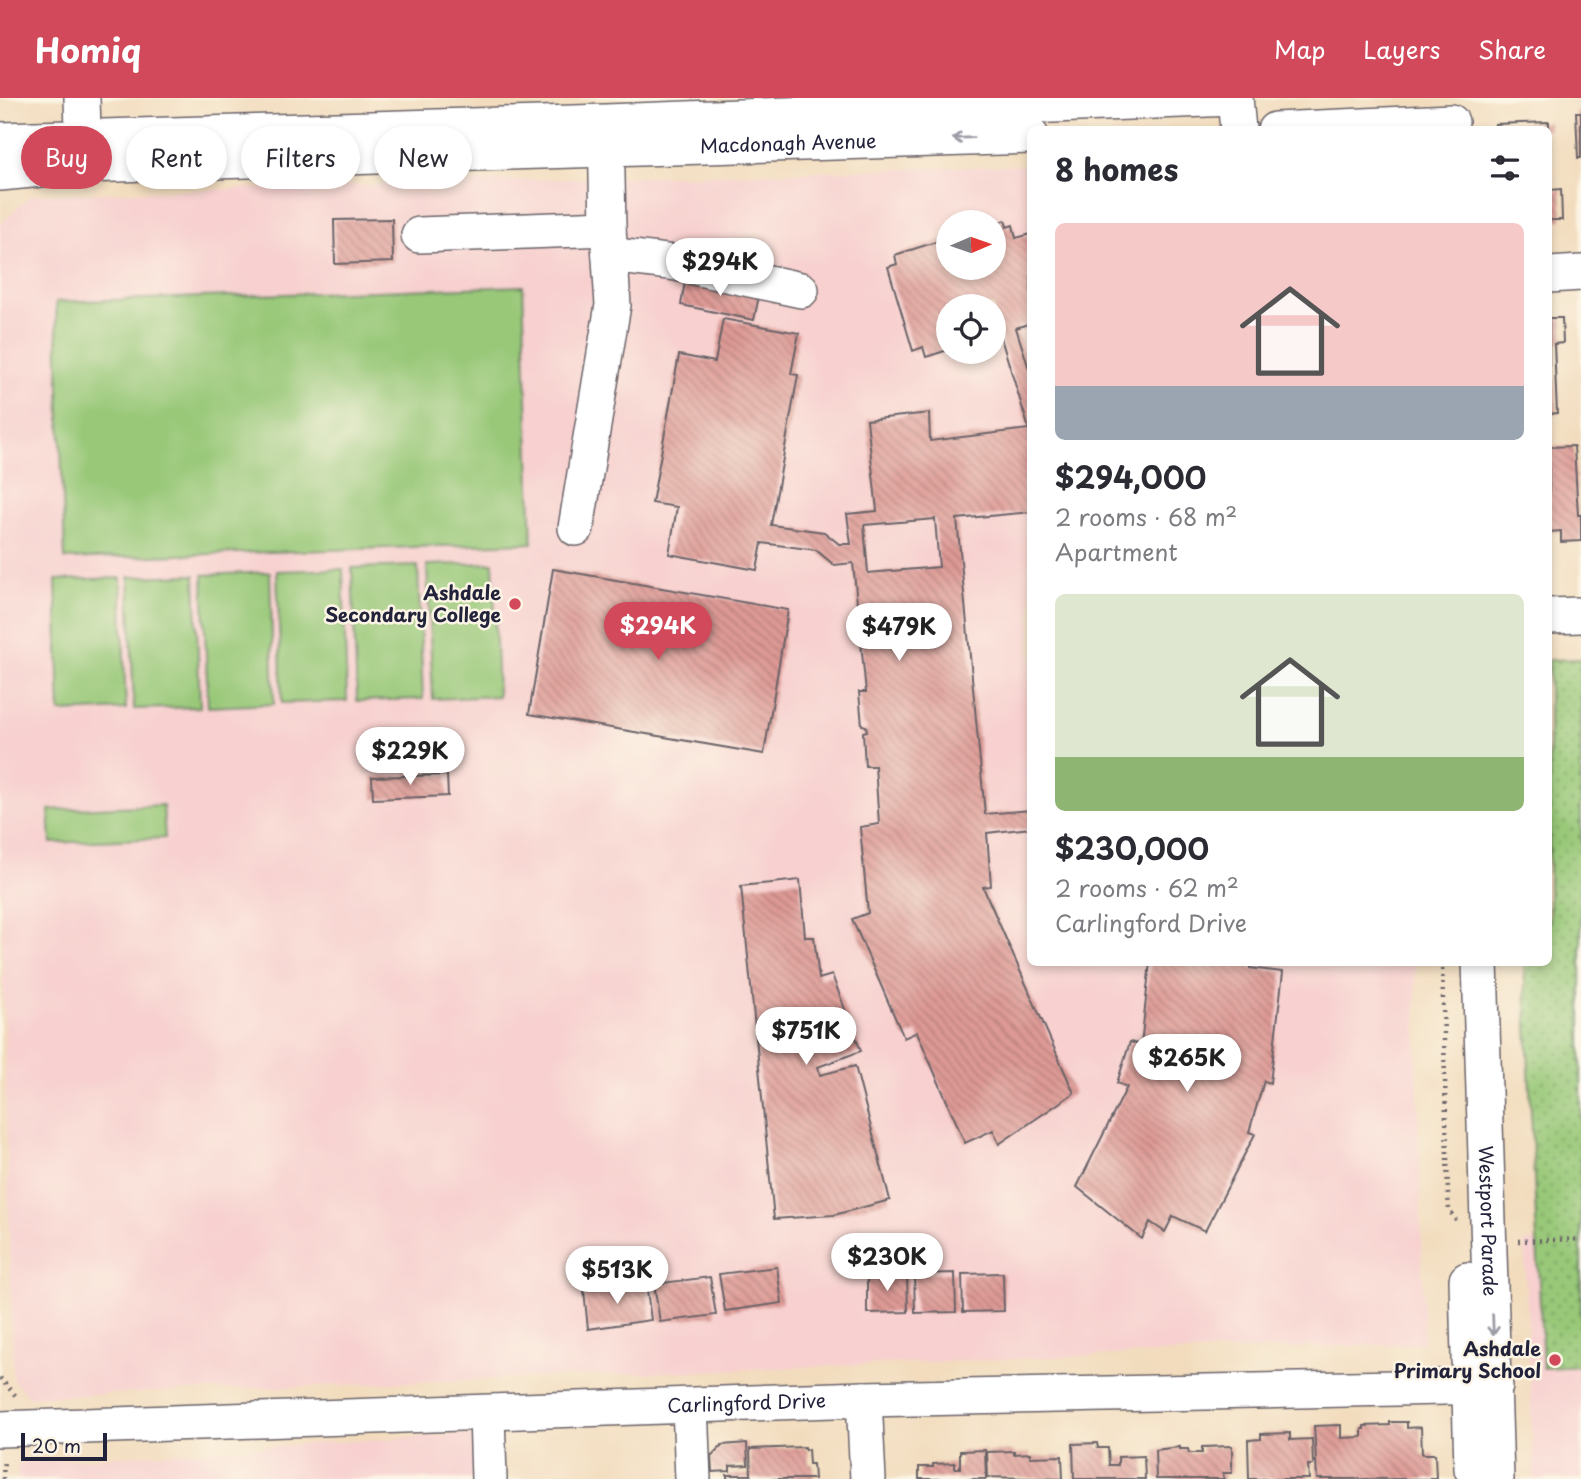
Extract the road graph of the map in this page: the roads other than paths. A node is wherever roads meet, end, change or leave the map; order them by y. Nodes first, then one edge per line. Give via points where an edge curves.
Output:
1 (82, 98) edge
2 (1234, 98) edge
3 (1107, 117) edge
4 (1441, 117) edge
5 (83, 126) edge
6 (1238, 126) edge
7 (1326, 126) edge
8 (606, 135) junction
9 (1027, 136) edge
10 (0, 140) edge
11 (21, 143) edge
12 (112, 151) edge
13 (21, 168) edge
14 (0, 173) edge
15 (419, 235) dead end
16 (609, 241) junction
17 (1581, 273) edge
18 (1552, 275) edge
19 (801, 290) dead end
20 (576, 528) dead end
21 (1581, 615) edge
22 (1552, 617) edge
23 (1460, 966) edge
24 (1480, 966) edge
25 (1482, 1386) junction
26 (864, 1399) junction
27 (690, 1406) junction
28 (487, 1413) junction
29 (0, 1429) edge
30 (489, 1479) edge
31 (693, 1479) edge
32 (868, 1479) edge
33 (1473, 1479) edge
34 (1496, 1479) edge

1 - 5 street
2 - 3 street, Macdonagh Avenue
2 - 6 street
3 - 8 street, Macdonagh Avenue
4 - 7 street
9 -> 8 street, Macdonagh Avenue
8 - 12 street, Macdonagh Avenue
8 - 16 street
10 - 11 street, Macdonagh Avenue
13 - 14 street, Macdonagh Avenue
15 - 16 street
16 - 19 street via 676,263
16 - 20 street via 613,305
17 - 18 street
21 - 22 street
23 - 25 street, Westport Parade
24 -> 25 street, Westport Parade
25 - 26 street, Carlingford Drive
25 - 33 street, Westport Parade
25 - 34 street, Westport Parade
26 - 27 street, Carlingford Drive
26 - 32 street
27 - 28 street, Carlingford Drive
27 - 31 street
28 - 29 street, Carlingford Drive
28 - 30 street

